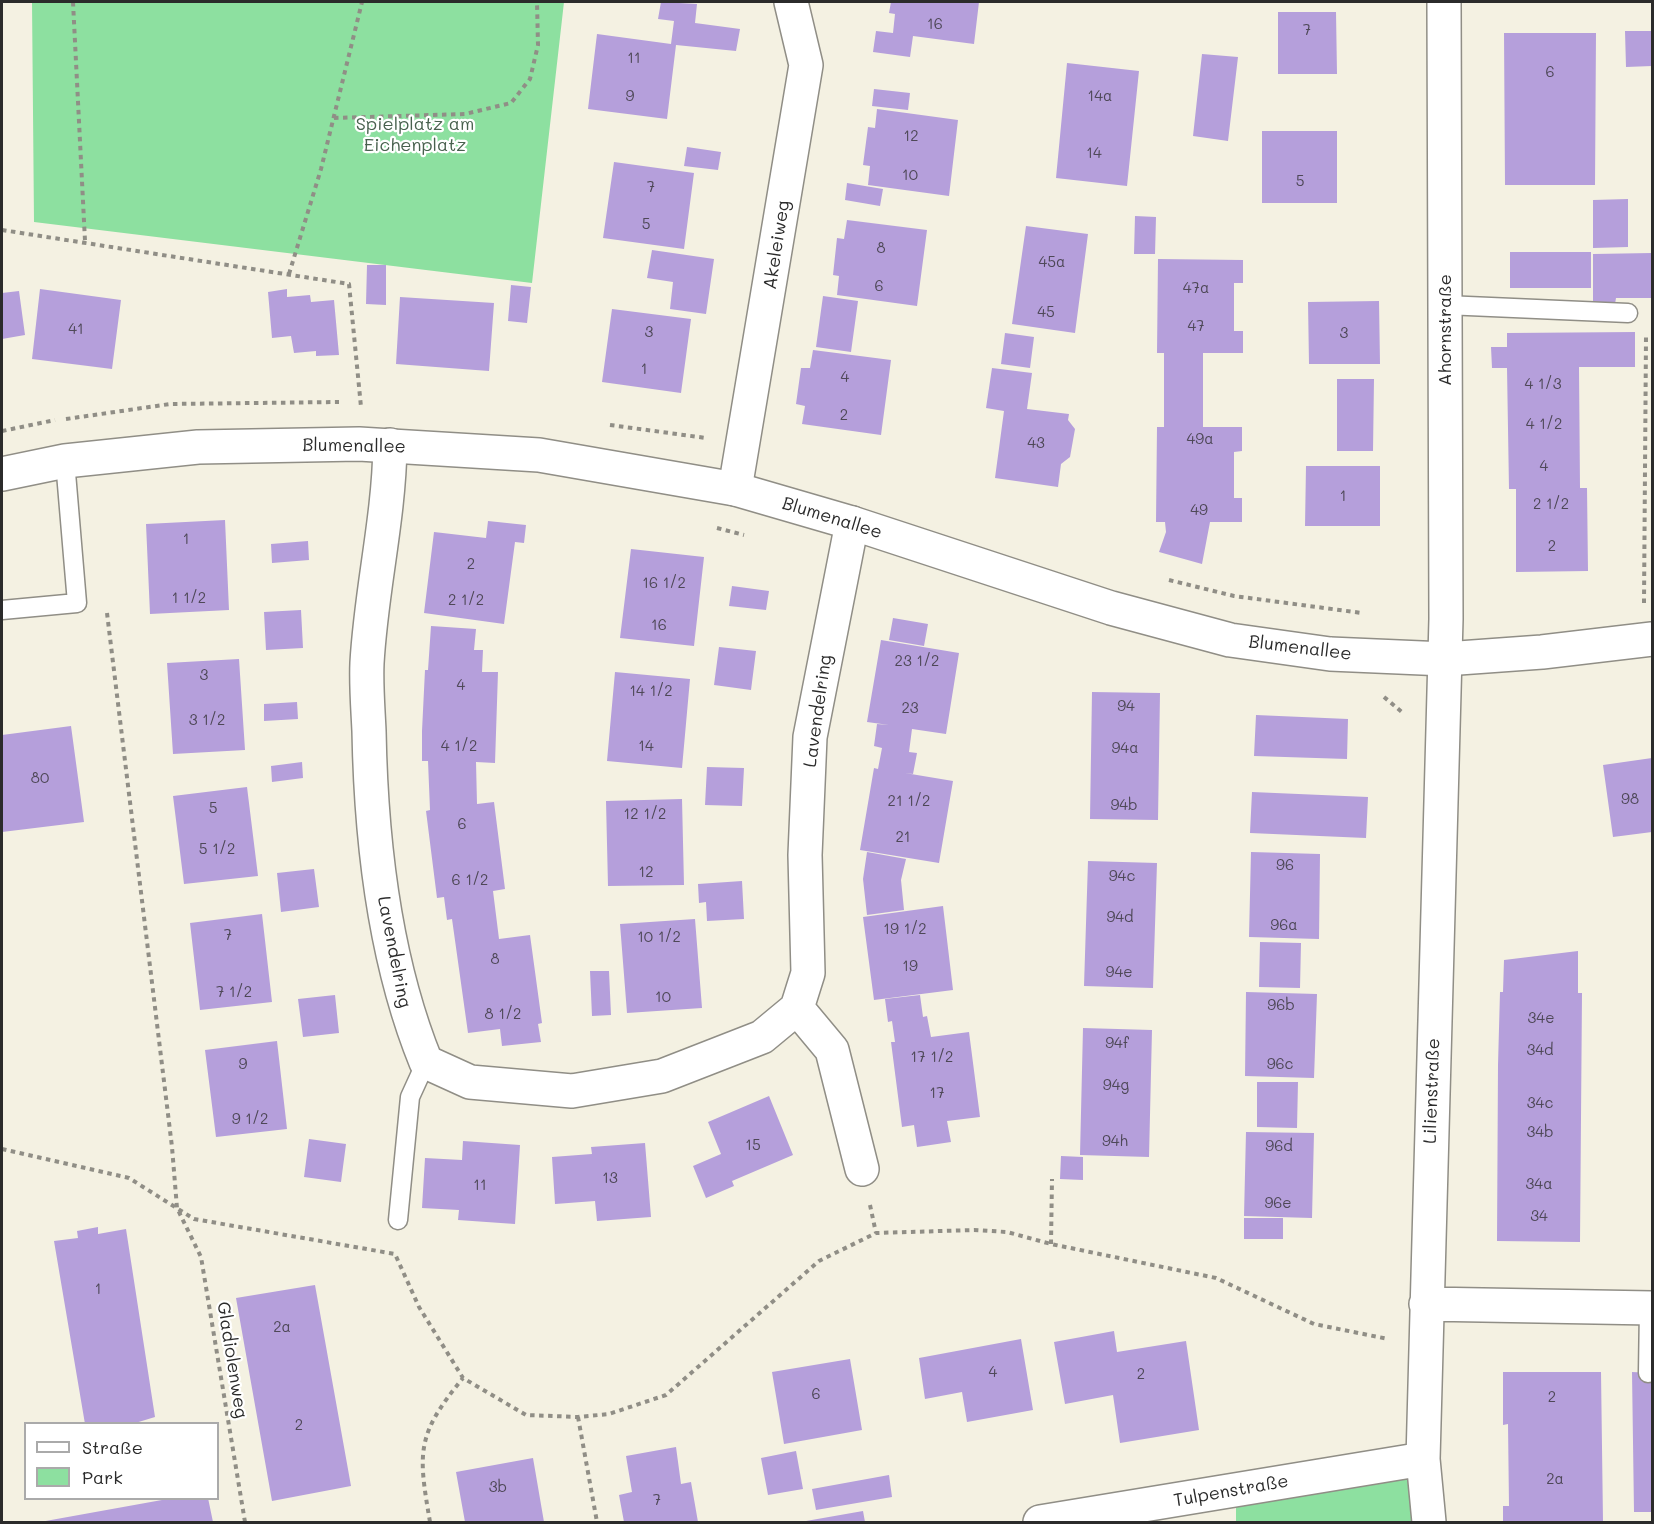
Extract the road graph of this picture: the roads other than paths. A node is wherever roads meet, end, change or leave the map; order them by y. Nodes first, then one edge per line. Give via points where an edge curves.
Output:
1 (791, 2) edge
2 (1444, 2) edge
3 (1445, 305) junction
4 (1628, 313) road end
5 (375, 445) junction
6 (65, 461) junction
7 (2, 474) edge
8 (735, 489) junction
9 (852, 523) junction
10 (2, 610) edge
11 (1648, 639) edge
12 (1445, 659) junction
13 (797, 1008) junction
14 (426, 1062) junction
15 (862, 1169) dead end
16 (398, 1220) dead end
17 (1426, 1304) junction
18 (1651, 1308) edge
19 (1648, 1372) dead end
20 (1423, 1460) junction
21 (1040, 1522) edge
22 (1430, 1522) edge

1 - 8 street, Akeleiweg via 806,65
2 - 3 street, Ahornstraße
3 - 4 lane
3 - 12 street, Ahornstraße
5 - 6 street, Blumenallee via 198,447
5 - 8 street, Blumenallee via 539,455
5 - 14 street, Lavendelring via 389,486 368,663 369,786 384,911 406,1013
6 - 7 street, Blumenallee
6 - 10 lane via 77,603
8 - 9 street, Blumenallee
9 - 12 street, Blumenallee via 1111,608 1230,640 1330,654
9 - 13 street, Lavendelring via 810,737 805,855 808,973
11 - 12 street, Blumenallee
12 - 17 street, Lilienstraße
13 - 14 street via 762,1037 662,1076 572,1091 470,1082
13 - 15 street via 832,1050
14 - 16 lane via 410,1097
17 - 18 street
17 - 20 street, Lilienstraße
18 - 19 lane
20 - 21 street, Tulpenstraße
20 - 22 street, Lilienstraße

